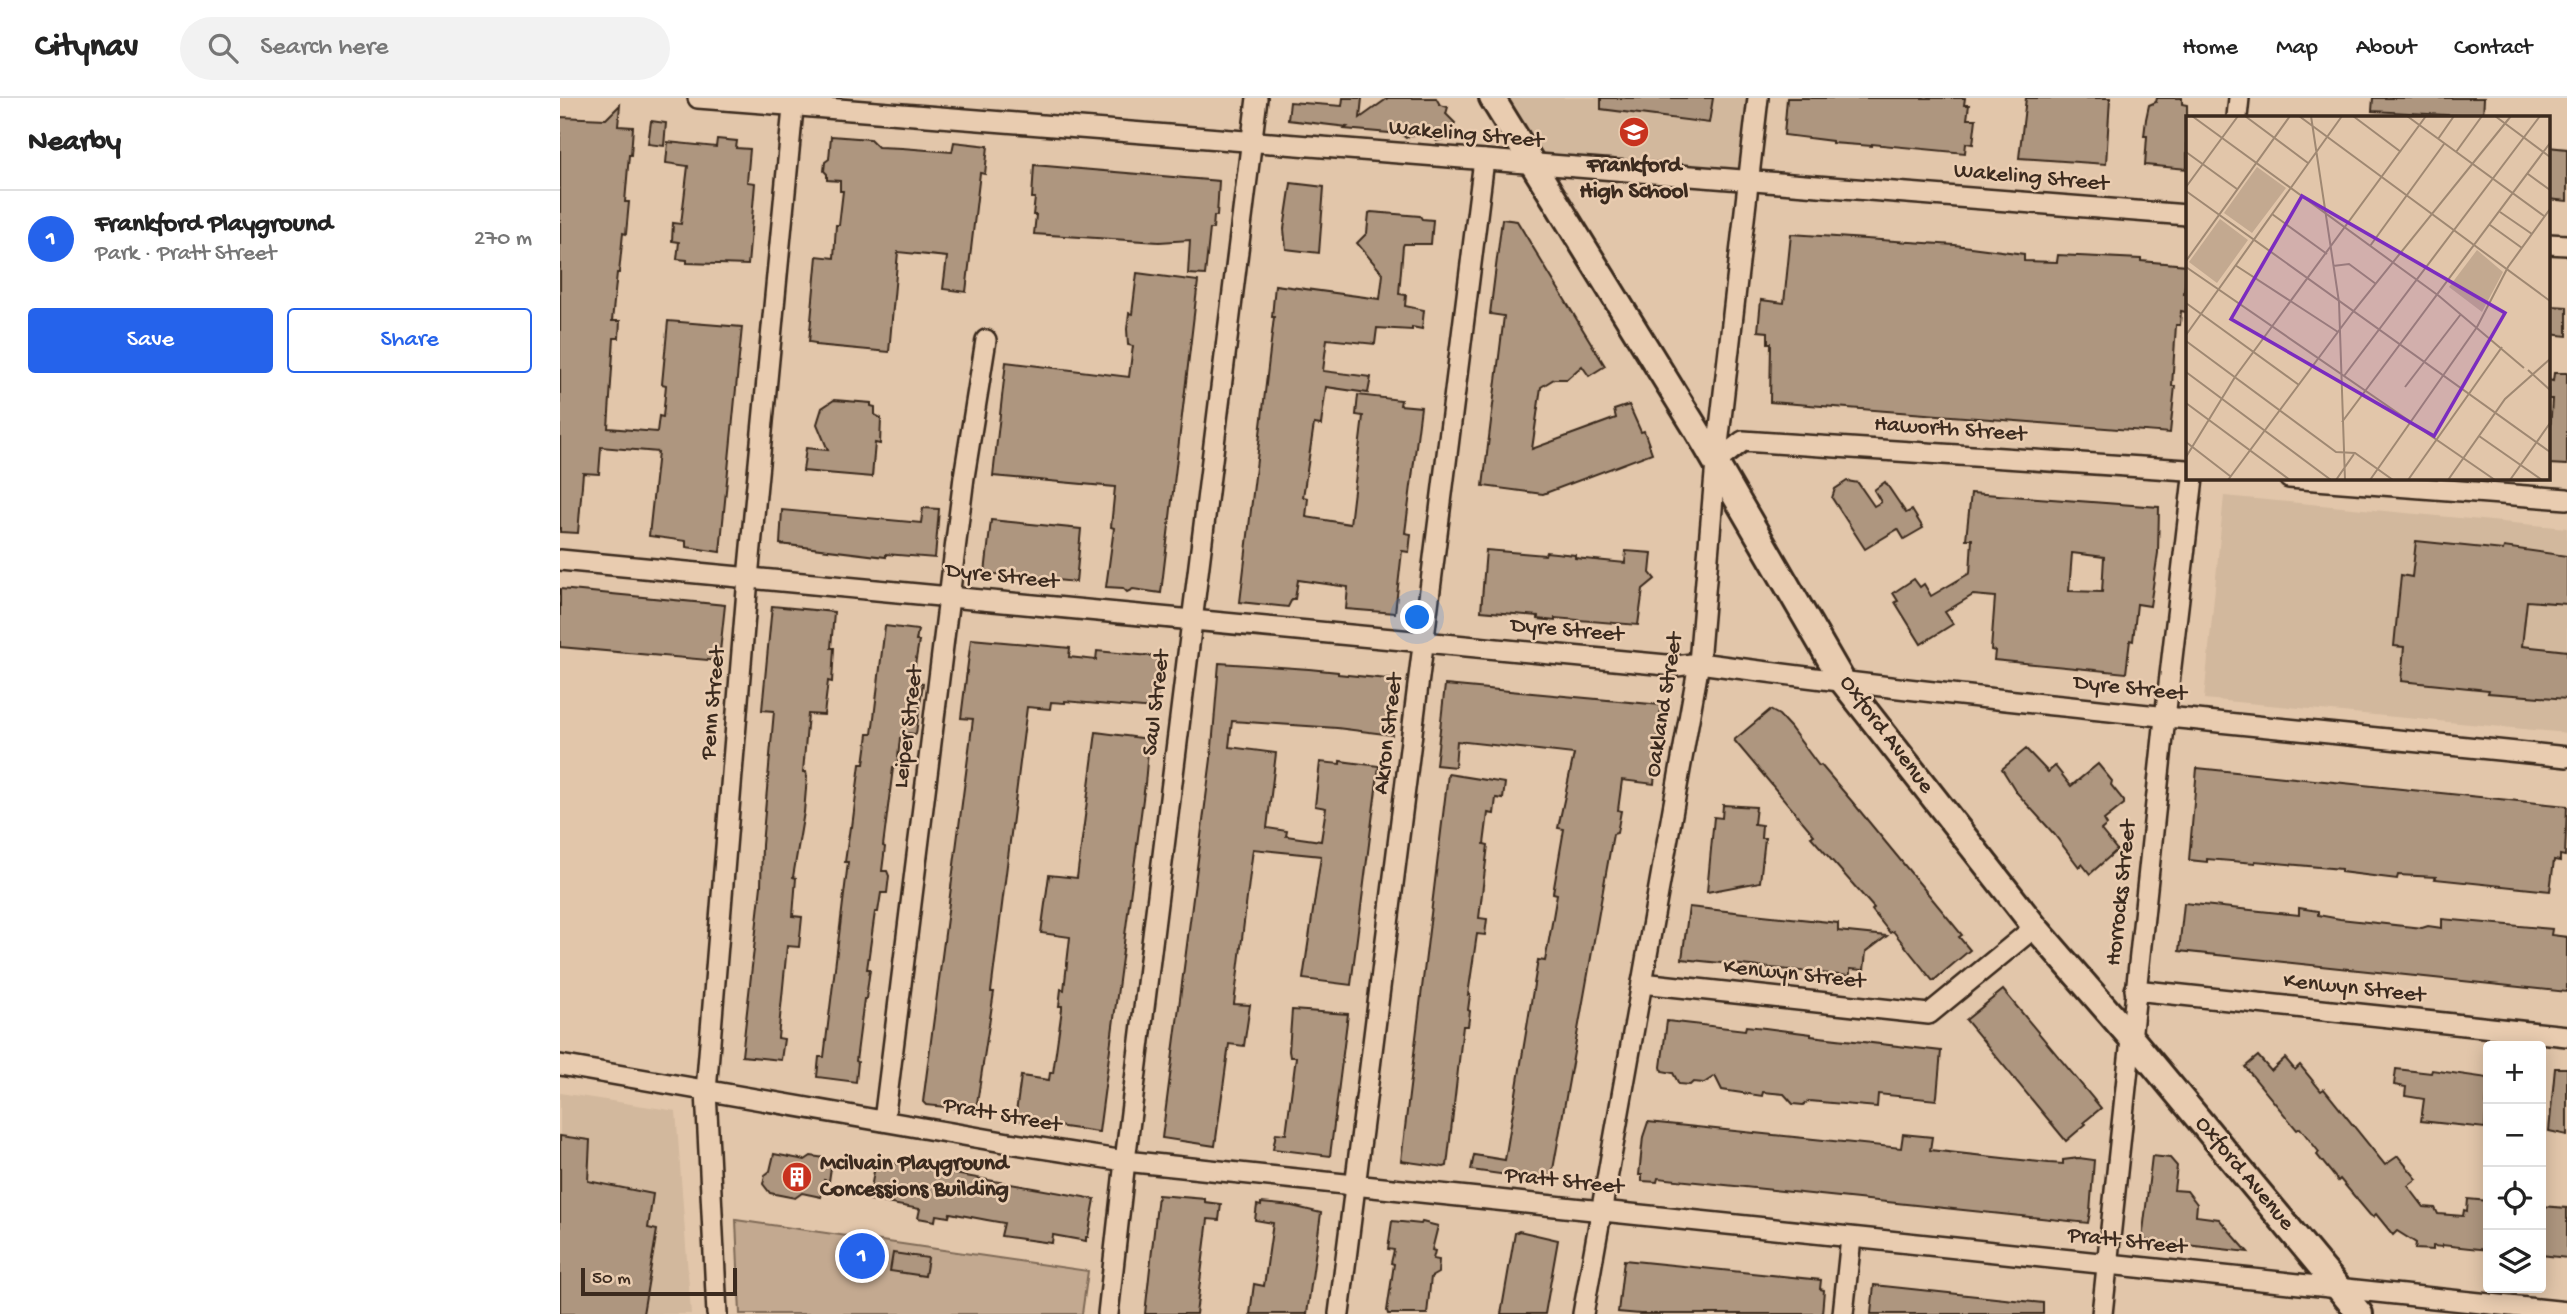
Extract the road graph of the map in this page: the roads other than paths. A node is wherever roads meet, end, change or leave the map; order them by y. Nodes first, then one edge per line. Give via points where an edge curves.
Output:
1 (698, 98) edge
2 (1257, 98) edge
3 (1493, 98) edge
4 (1758, 98) edge
5 (2239, 98) edge
6 (793, 102) edge
7 (2236, 116) edge
8 (1251, 142) junction
9 (1484, 160) junction
10 (1535, 165) junction
11 (1748, 180) junction
12 (2186, 215) edge
13 (986, 340) dead end
14 (1716, 462) junction
15 (2186, 470) edge
16 (2193, 480) edge
17 (2315, 480) edge
18 (2567, 499) edge
19 (560, 560) edge
20 (748, 578) junction
21 (950, 597) junction
22 (1192, 620) junction
23 (1425, 642) junction
24 (1699, 663) junction
25 (1843, 682) junction
26 (2165, 718) junction
27 (2567, 757) edge
28 (2035, 927) junction
29 (1642, 983) junction
30 (2135, 990) junction
31 (2567, 1036) edge
32 (2132, 1039) junction
33 (560, 1065) edge
34 (706, 1091) junction
35 (884, 1121) junction
36 (1125, 1161) junction
37 (1356, 1186) junction
38 (1602, 1211) junction
39 (1851, 1238) junction
40 (2107, 1264) junction
41 (2339, 1287) junction
42 (2567, 1312) edge
43 (717, 1314) edge
44 (1108, 1314) edge
45 (1339, 1314) edge
46 (1583, 1314) edge
47 (1843, 1314) edge
48 (2102, 1314) edge
49 (2360, 1314) edge

1 - 6 street, Wakeling Street
2 - 8 street, Saul Street
3 - 10 street, Oxford Avenue
4 - 11 street, Oakland Street
5 - 7 street
6 - 8 street, Wakeling Street
6 - 20 street, Penn Street
8 - 9 street, Wakeling Street
8 - 22 street, Saul Street
9 - 10 street, Wakeling Street
9 - 23 street, Akron Street
10 - 11 street, Wakeling Street
10 - 14 street, Oxford Avenue
11 - 12 street, Wakeling Street
11 - 14 street, Oakland Street
13 - 21 street, Leiper Street
14 - 15 street, Haworth Street via 1743,441
14 - 24 street, Oakland Street
14 - 25 street, Oxford Avenue
16 - 26 street, Horrocks Street
17 - 18 street
19 - 20 street, Dyre Street
20 - 21 street, Dyre Street
20 - 34 street, Penn Street
21 - 22 street, Dyre Street
21 - 35 street, Leiper Street
22 - 23 street, Dyre Street
22 - 36 street, Saul Street
23 - 24 street, Dyre Street via 1677,666
23 - 37 street, Akron Street
24 - 25 street, Dyre Street
24 - 29 street, Oakland Street
25 - 26 street, Dyre Street
25 - 28 street, Oxford Avenue
26 - 27 street, Dyre Street
26 - 30 street, Horrocks Street
28 - 29 street, Kenwyn Street via 1929,1014
28 - 32 street, Oxford Avenue
29 - 38 street, Oakland Street
30 - 31 street, Kenwyn Street
30 - 32 street, Horrocks Street
32 - 40 street, Horrocks Street
32 - 41 street, Oxford Avenue
33 - 34 street, Pratt Street
34 - 35 street, Pratt Street
34 - 43 street, Penn Street
35 - 36 street, Pratt Street
36 - 37 street, Pratt Street
36 - 44 street, Saul Street
37 - 38 street, Pratt Street
37 - 45 street, Akron Street
38 - 39 street, Pratt Street
38 - 46 street, Oakland Street
39 - 40 street, Pratt Street
39 - 47 street
40 - 41 street, Pratt Street
40 - 48 street, Horrocks Street
41 - 42 street, Pratt Street
41 - 49 street, Oxford Avenue

